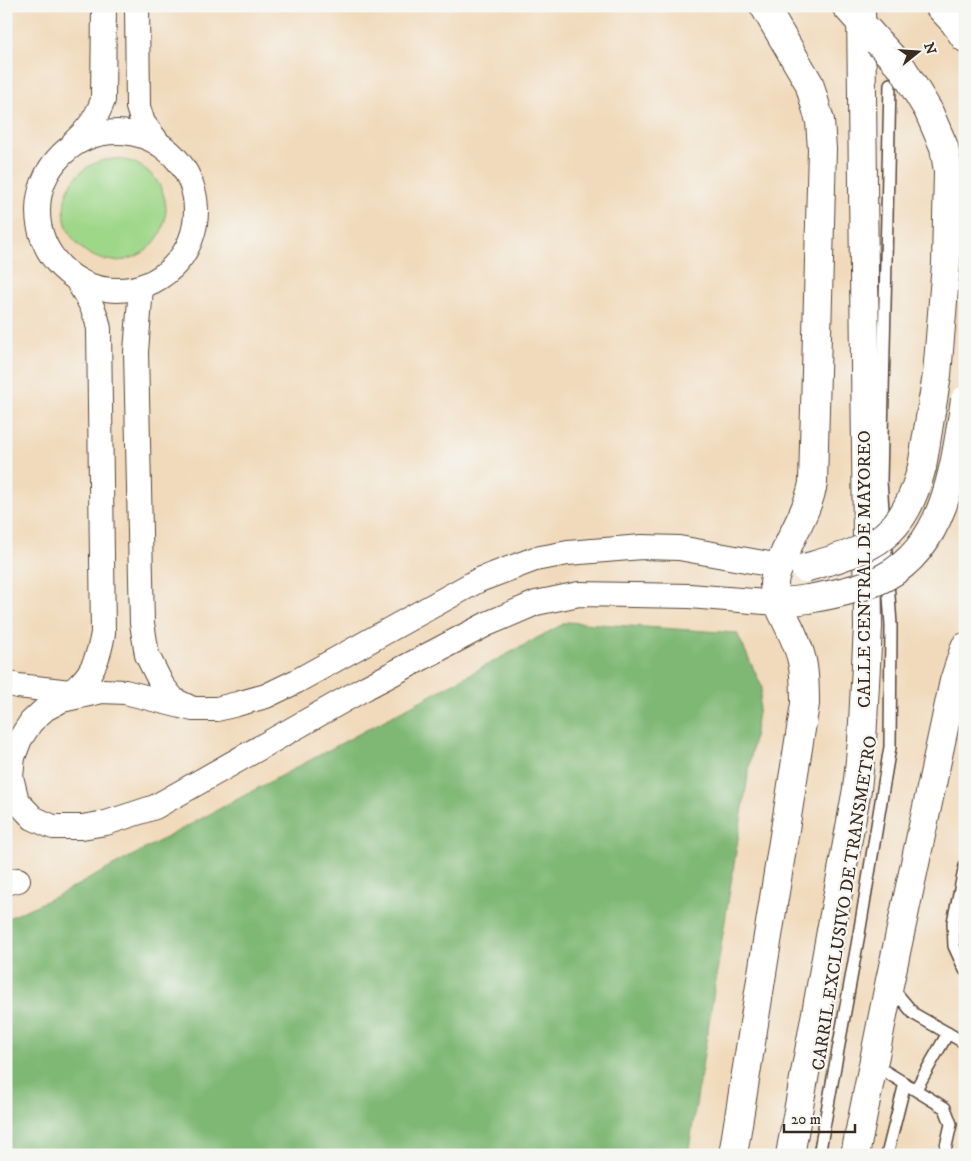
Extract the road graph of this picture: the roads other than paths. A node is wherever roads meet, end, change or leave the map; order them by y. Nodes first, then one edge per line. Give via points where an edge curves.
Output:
1 (104, 6) edge
2 (138, 6) edge
3 (764, 6) edge
4 (939, 6) edge
5 (862, 19) edge
6 (965, 38) edge
7 (890, 84) dead end
8 (159, 144) junction
9 (67, 149) junction
10 (77, 280) junction
11 (141, 287) junction
12 (965, 400) edge
13 (792, 567) junction
14 (778, 603) junction
15 (965, 647) edge
16 (6, 683) edge
17 (66, 696) junction
18 (193, 709) junction
19 (9, 775) edge
20 (965, 866) edge
21 (965, 970) edge
22 (889, 985) junction
23 (948, 1033) junction
24 (965, 1043) edge
25 (873, 1064) junction
26 (905, 1083) junction
27 (916, 1089) junction
28 (733, 1155) edge
29 (790, 1155) edge
30 (819, 1155) edge
31 (855, 1155) edge
32 (887, 1155) edge
33 (944, 1155) edge

1 - 9 street via 103,100 90,128
2 - 8 street via 138,108 143,123
3 - 13 main road via 809,83 820,121 822,149 813,483 810,498 788,543
4 - 6 main road
5 - 13 main road, bridge via 903,69 928,110 944,147 948,171 946,264 938,375 917,489 887,535 865,549
5 - 29 main road, CALLE CENTRAL DE MAYOREO via 868,627 862,741 857,790
7 - 30 lane, CARRIL EXCLUSIVO DE TRANSMETRO via 881,481 892,625 890,747
8 - 9 street via 137,134 112,132 88,136
8 - 11 street via 178,161 191,184 196,208 193,234 181,257 164,276
9 - 10 street via 50,168 40,191 38,217 44,242 57,264
10 - 11 street via 119,291
10 - 17 street via 92,305 99,329 104,633 100,651 89,673
11 - 18 street via 136,352 142,623 147,655 162,685 174,700
12 - 14 main road, bridge via 944,499 935,524 920,548 903,566 879,580 808,600
13 - 14 main road via 776,574 774,585
13 - 18 street via 680,548 642,547 568,553 535,560 479,580 297,682 266,696 217,709
14 - 19 street via 689,596 579,594 536,603 487,624 367,687 155,807 106,822 82,827 53,827 33,818 17,801
14 - 28 main road via 802,661 805,704
15 - 22 main road via 954,681
16 - 17 street
17 - 18 street via 117,692
17 - 19 street via 31,722 20,739
20 - 21 lane via 953,922 954,946
22 - 23 lane via 914,1014
22 - 25 main road
23 - 24 lane
23 - 27 lane
25 - 26 lane
25 - 31 main road
26 - 27 lane
26 - 32 lane
27 - 33 lane via 945,1108 951,1124

